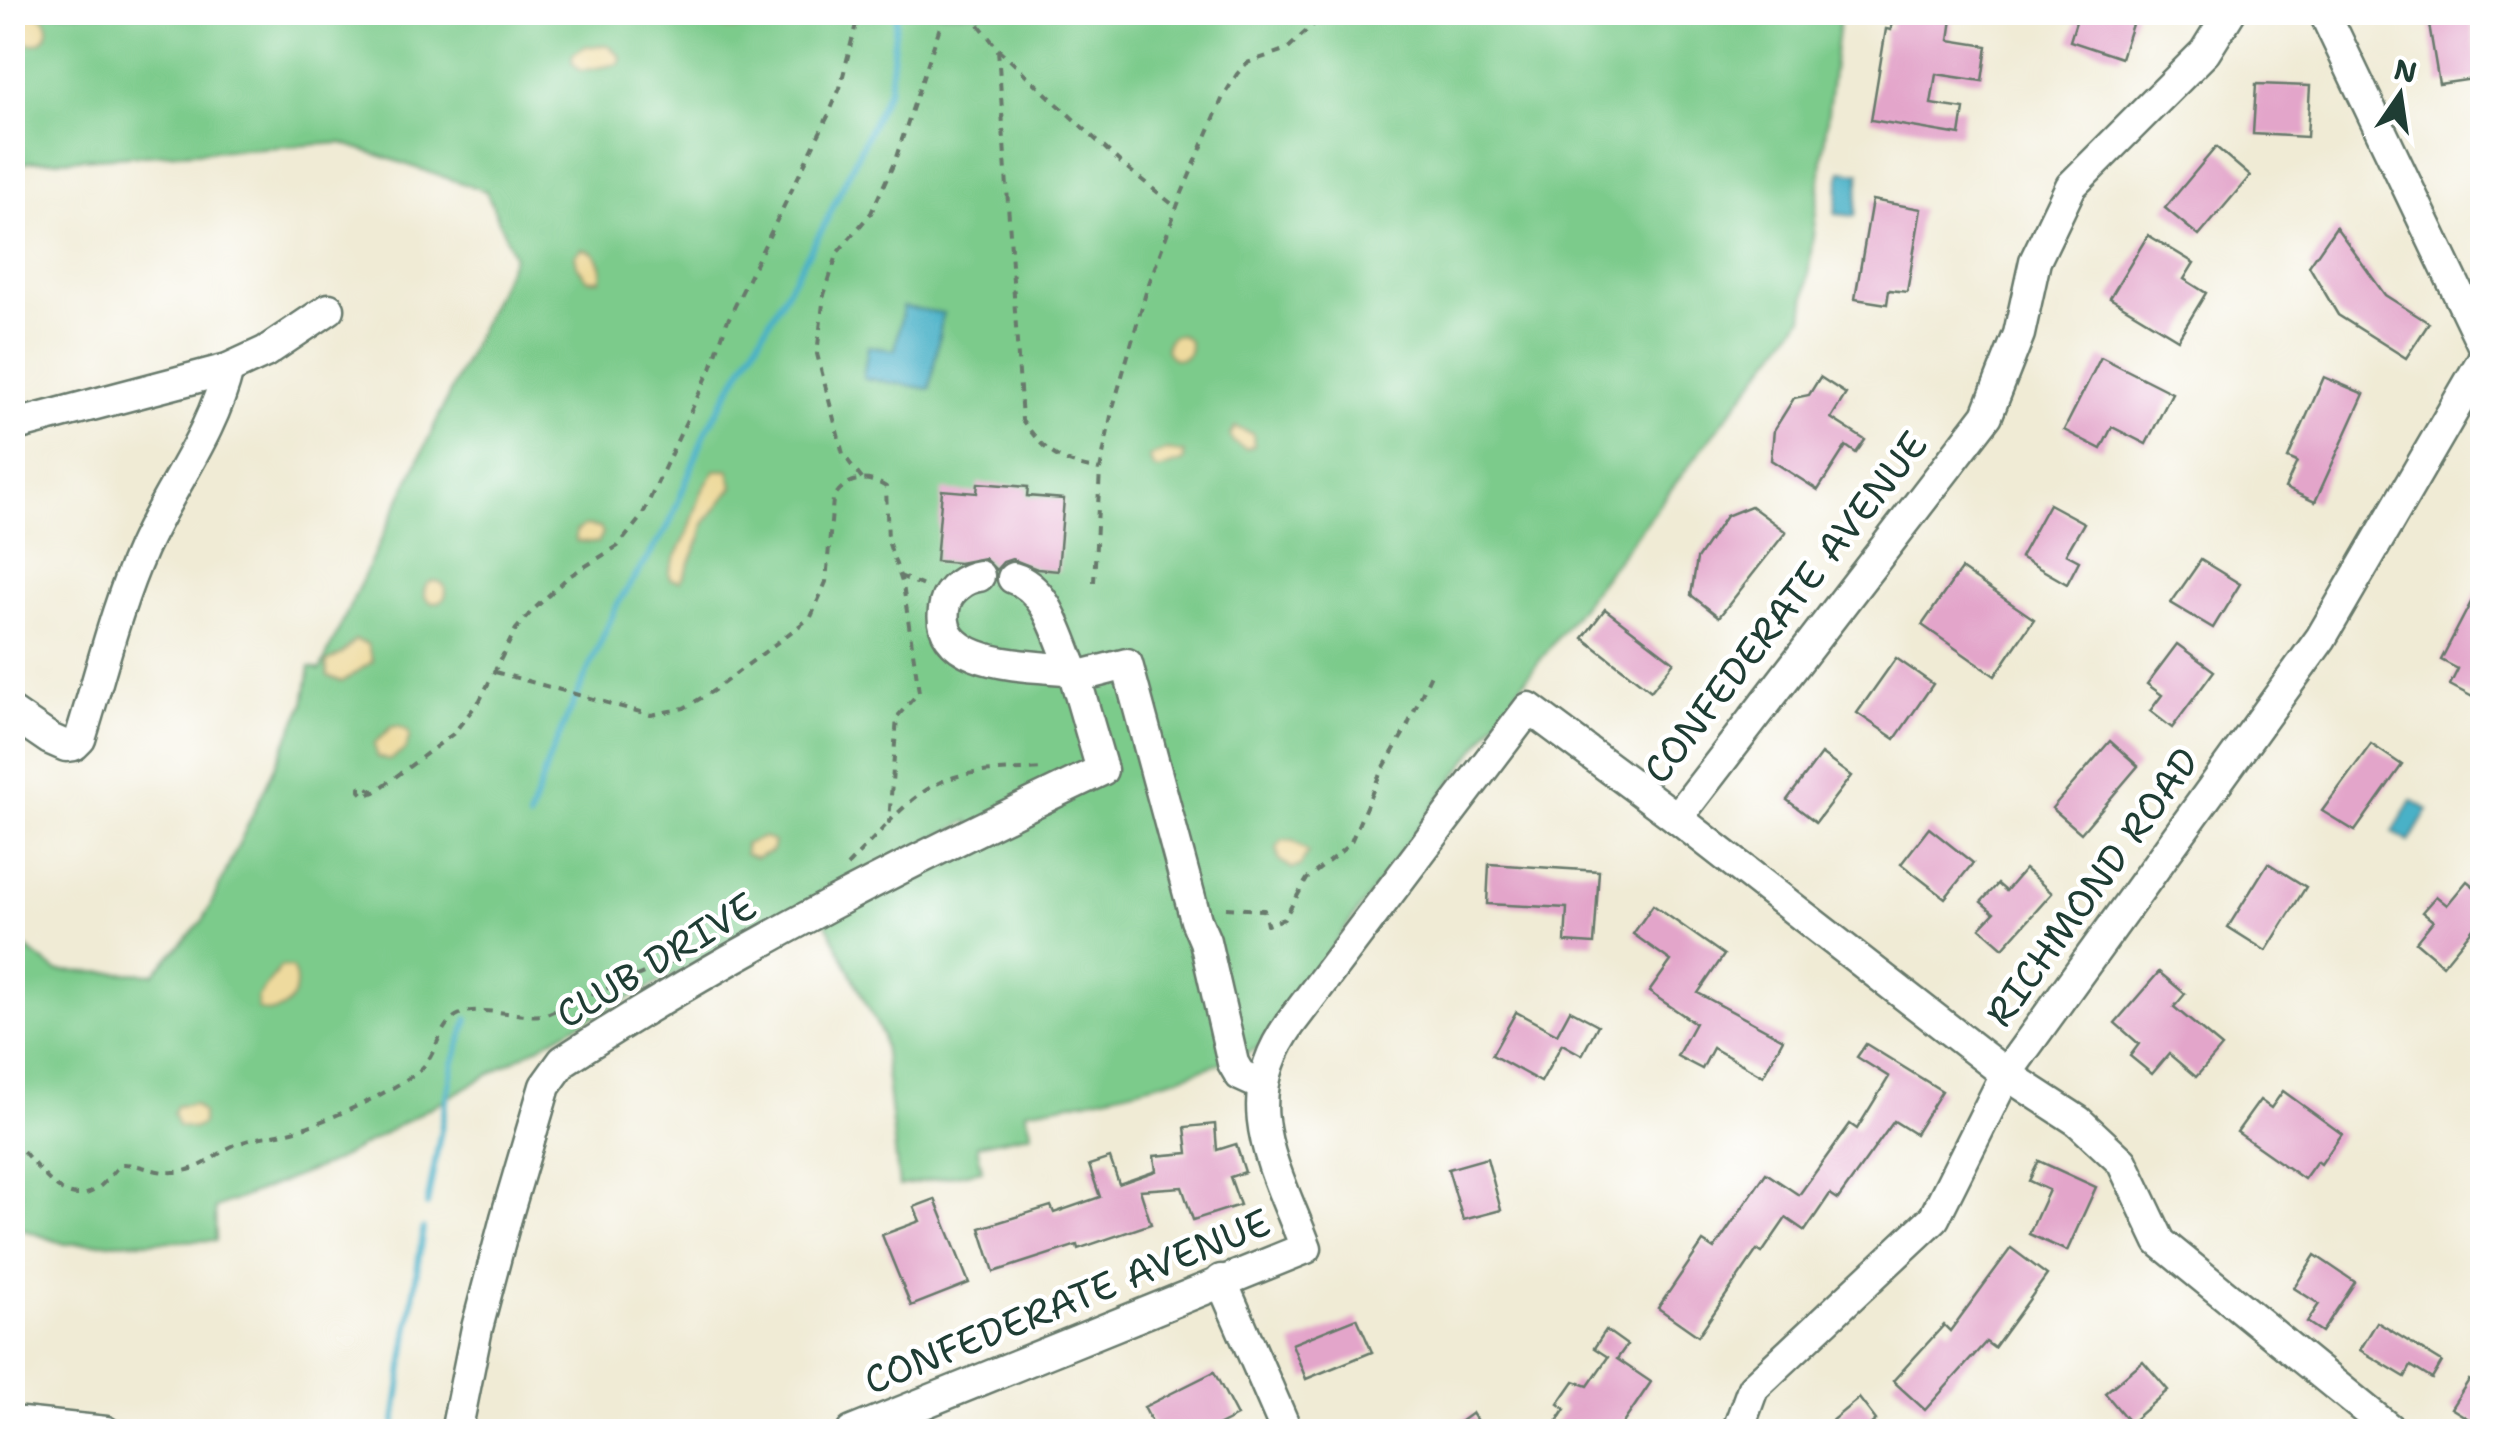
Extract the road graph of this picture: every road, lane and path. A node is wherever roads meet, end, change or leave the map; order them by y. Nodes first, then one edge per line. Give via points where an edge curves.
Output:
1 (859, 12) edge
2 (952, 12) edge
3 (970, 12) edge
4 (1328, 12) edge
5 (2230, 12) edge
6 (2324, 12) edge
7 (998, 49) junction
8 (1176, 208) junction
9 (330, 309) dead end
10 (2482, 343) edge
11 (2482, 360) edge
12 (228, 369) junction
13 (12, 426) edge
14 (1100, 470) junction
15 (862, 479) junction
16 (1013, 578) dead end
17 (1094, 582) dead end
18 (1040, 598) junction
19 (494, 672) junction
20 (1432, 672) dead end
21 (1074, 673) junction
22 (12, 713) edge
23 (1072, 784) junction
24 (375, 792) dead end
25 (1677, 818) junction
26 (888, 822) junction
27 (835, 875) dead end
28 (1226, 908) dead end
29 (679, 958) dead end
30 (2006, 1074) junction
31 (1262, 1085) junction
32 (12, 1140) edge
33 (1221, 1280) junction
34 (12, 1422) edge
35 (92, 1431) edge
36 (456, 1432) edge
37 (852, 1432) edge
38 (1287, 1432) edge
39 (1738, 1432) edge
40 (2393, 1432) edge

1 - 19 path via 828,116 642,516 618,546 548,593 516,629
2 - 15 path via 942,20 886,180 871,213 838,252 824,294 817,354 844,454
3 - 7 path
4 - 8 path via 1287,49 1247,62 1237,74
5 - 25 street, CONFEDERATE AVENUE via 2205,52 2072,186 2035,261 2020,334 1987,414
6 - 10 street
7 - 8 path
7 - 14 path via 1022,420 1044,449
8 - 14 path
9 - 12 street
11 - 30 street, RICHMOND ROAD via 2322,638
12 - 13 street
12 - 22 street via 136,566 80,739 74,746 58,744
14 - 17 path
15 - 19 path via 839,488 833,498 826,582 811,617 684,708 652,715
15 - 26 path via 886,487 888,541 903,585 918,692 897,717
16 - 18 street
18 - 21 street
18 - 21 street via 967,582 945,605 946,629 955,644 978,658
19 - 24 path via 453,734
20 - 28 path via 1350,844 1308,879 1284,920 1268,925 1264,910
21 - 23 street via 1102,770
21 - 31 street via 1127,664 1233,1063 1240,1075
23 - 26 path via 1067,772 1051,769 947,778 926,787
23 - 36 street, CLUB DRIVE via 731,958 564,1061 545,1086 506,1218
25 - 30 street
25 - 31 street, CONFEDERATE AVENUE via 1528,708 1282,1037
26 - 27 path
29 - 32 path via 544,1014 464,1011 452,1018 421,1069 402,1081 318,1123 242,1142 194,1169 171,1173 121,1164 98,1188 76,1194 45,1178
30 - 39 street, RICHMOND ROAD via 1934,1218 1753,1388
30 - 40 street via 2078,1121 2122,1162 2160,1242
31 - 33 street, CONFEDERATE AVENUE via 1263,1133 1306,1248
33 - 37 street, CONFEDERATE AVENUE
33 - 38 street
34 - 35 street

